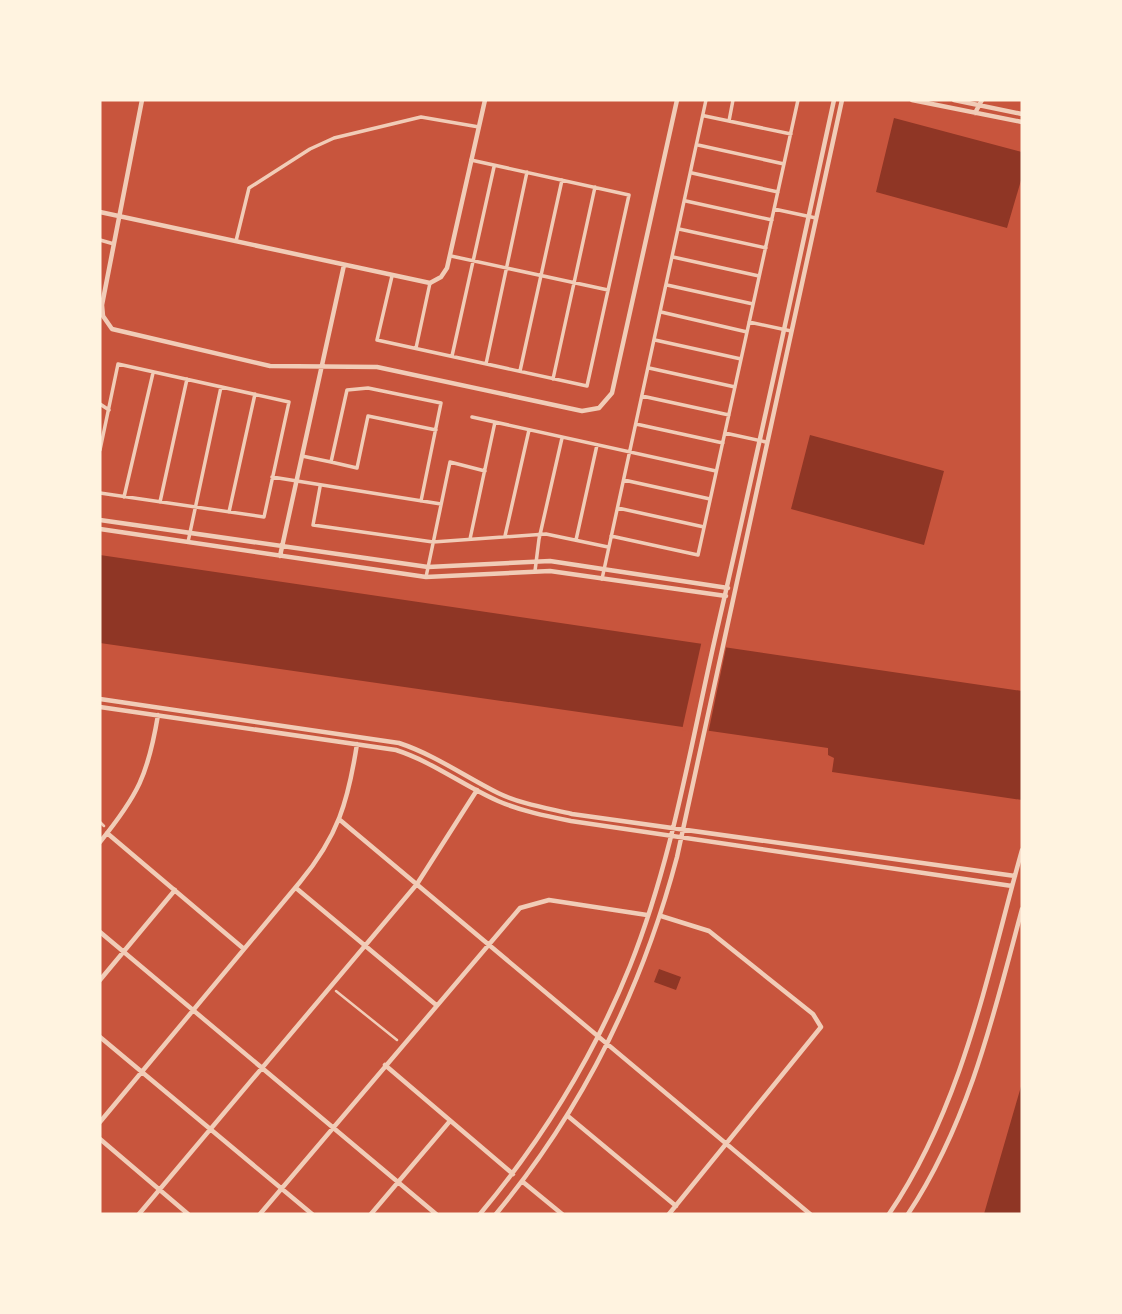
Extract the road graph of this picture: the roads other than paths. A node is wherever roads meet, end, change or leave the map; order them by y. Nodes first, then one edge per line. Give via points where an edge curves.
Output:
1 (142, 100) edge
2 (485, 100) edge
3 (677, 100) edge
4 (706, 100) edge
5 (733, 100) edge
6 (798, 100) edge
7 (834, 100) edge
8 (842, 100) edge
9 (912, 100) edge
10 (954, 100) edge
11 (974, 102) edge
12 (981, 103) edge
13 (975, 113) junction
14 (1022, 114) edge
15 (705, 116) junction
16 (729, 121) junction
17 (1022, 122) edge
18 (479, 127) junction
19 (790, 134) junction
20 (698, 145) junction
21 (471, 160) junction
22 (784, 164) junction
23 (494, 166) junction
24 (527, 172) junction
25 (692, 173) junction
26 (562, 180) junction
27 (595, 187) junction
28 (778, 192) junction
29 (686, 201) junction
30 (774, 209) junction
31 (100, 212) edge
32 (119, 216) junction
33 (808, 216) junction
34 (816, 218) junction
35 (772, 220) junction
36 (680, 229) junction
37 (100, 240) edge
38 (236, 241) junction
39 (114, 244) junction
40 (765, 248) junction
41 (451, 256) junction
42 (673, 257) junction
43 (473, 261) junction
44 (344, 265) junction
45 (506, 268) junction
46 (541, 275) junction
47 (392, 276) junction
48 (759, 276) junction
49 (430, 283) junction
50 (574, 283) junction
51 (667, 285) junction
52 (608, 290) junction
53 (753, 304) junction
54 (661, 312) junction
55 (749, 322) junction
56 (783, 330) junction
57 (791, 331) junction
58 (747, 332) junction
59 (655, 340) junction
60 (416, 348) junction
61 (452, 356) junction
62 (741, 359) junction
63 (485, 364) junction
64 (322, 367) junction
65 (649, 369) junction
66 (520, 371) junction
67 (153, 372) junction
68 (187, 379) junction
69 (553, 379) junction
70 (221, 387) junction
71 (735, 387) junction
72 (255, 394) junction
73 (642, 396) junction
74 (100, 404) edge
75 (108, 410) junction
76 (729, 415) junction
77 (472, 417) dead end
78 (495, 422) junction
79 (636, 424) junction
80 (436, 430) junction
81 (529, 430) junction
82 (725, 433) junction
83 (562, 438) junction
84 (759, 440) junction
85 (766, 442) junction
86 (723, 443) junction
87 (597, 445) junction
88 (100, 450) edge
89 (630, 452) junction
90 (302, 456) junction
91 (331, 462) junction
92 (485, 471) junction
93 (716, 471) junction
94 (272, 477) junction
95 (624, 480) junction
96 (296, 483) junction
97 (320, 486) junction
98 (100, 493) edge
99 (124, 497) junction
100 (710, 499) junction
101 (421, 501) junction
102 (160, 502) junction
103 (441, 504) junction
104 (194, 507) junction
105 (618, 508) junction
106 (229, 512) junction
107 (100, 520) edge
108 (704, 527) junction
109 (100, 529) edge
110 (189, 532) junction
111 (541, 534) junction
112 (505, 536) junction
113 (611, 536) junction
114 (470, 539) junction
115 (576, 540) junction
116 (188, 542) junction
117 (433, 542) junction
118 (282, 546) junction
119 (609, 547) junction
120 (280, 556) junction
121 (536, 561) junction
122 (428, 568) junction
123 (604, 569) junction
124 (535, 571) junction
125 (426, 577) junction
126 (602, 579) junction
127 (727, 588) junction
128 (733, 594) junction
129 (725, 597) junction
130 (100, 699) edge
131 (100, 707) edge
132 (158, 715) junction
133 (357, 744) junction
134 (477, 790) junction
135 (340, 820) junction
136 (100, 822) edge
137 (104, 826) dead end
138 (672, 828) junction
139 (681, 829) junction
140 (107, 833) junction
141 (670, 836) junction
142 (680, 837) junction
143 (100, 842) edge
144 (1022, 850) edge
145 (1015, 876) junction
146 (417, 884) junction
147 (1012, 886) junction
148 (296, 888) junction
149 (176, 890) junction
150 (1022, 909) edge
151 (648, 915) junction
152 (661, 916) junction
153 (100, 932) edge
154 (487, 944) junction
155 (365, 946) junction
156 (244, 949) junction
157 (124, 952) junction
158 (100, 980) edge
159 (335, 991) dead end
160 (435, 1004) junction
161 (193, 1010) junction
162 (598, 1036) junction
163 (100, 1037) edge
164 (397, 1040) dead end
165 (608, 1044) junction
166 (384, 1065) junction
167 (262, 1068) junction
168 (141, 1072) junction
169 (569, 1117) junction
170 (450, 1121) junction
171 (100, 1122) edge
172 (332, 1127) junction
173 (211, 1129) junction
174 (100, 1139) edge
175 (727, 1144) junction
176 (513, 1174) junction
177 (398, 1182) junction
178 (523, 1182) junction
179 (282, 1189) junction
180 (159, 1190) junction
181 (676, 1206) junction
182 (139, 1214) edge
183 (188, 1214) edge
184 (260, 1214) edge
185 (312, 1214) edge
186 (371, 1214) edge
187 (436, 1214) edge
188 (481, 1214) edge
189 (496, 1214) edge
190 (562, 1214) edge
191 (669, 1214) edge
192 (810, 1214) edge
193 (889, 1214) edge
194 (908, 1214) edge

1 - 32 street
2 - 18 street
3 - 64 street via 612,393 599,408 576,410 377,367
4 - 15 street
5 - 16 street
6 - 19 street
7 - 33 street
8 - 34 street
9 - 13 street
10 - 11 street
11 - 12 street
11 - 13 street
12 - 13 street
12 - 14 street
13 - 17 street
15 - 16 street
15 - 20 street
16 - 19 street
18 - 21 street
18 - 38 street via 421,117 318,144 249,188
19 - 22 street
20 - 22 street
20 - 25 street
21 - 23 street
21 - 41 street
22 - 28 street
23 - 24 street
23 - 43 street
24 - 26 street
24 - 45 street
25 - 28 street
25 - 29 street
26 - 27 street
26 - 46 street
27 - 50 street
27 - 52 street via 629,195
28 - 30 street
29 - 35 street
29 - 36 street
30 - 33 street
30 - 35 street
31 - 32 street
32 - 38 street
32 - 39 street
33 - 34 street
33 - 56 street
34 - 57 street
35 - 40 street
36 - 40 street
36 - 42 street
37 - 39 street
38 - 44 street
39 - 64 street via 102,305 112,329 270,366
40 - 48 street
41 - 43 street
41 - 49 street via 444,274
42 - 48 street
42 - 51 street
43 - 45 street
43 - 61 street
44 - 47 street
44 - 64 street
45 - 46 street
45 - 63 street
46 - 50 street
46 - 66 street
47 - 49 street
47 - 60 street via 377,340
48 - 53 street
49 - 60 street
50 - 52 street
50 - 69 street
51 - 53 street
51 - 54 street
52 - 69 street via 587,386
53 - 55 street
54 - 58 street
54 - 59 street
55 - 56 street
55 - 58 street
56 - 57 street
56 - 84 street
57 - 85 street
58 - 62 street
59 - 62 street
59 - 65 street
60 - 61 street
61 - 63 street
62 - 71 street
63 - 66 street
64 - 90 street
65 - 71 street
65 - 73 street
66 - 69 street
67 - 68 street
67 - 75 street via 118,364
67 - 99 street
68 - 70 street
68 - 102 street
70 - 72 street
70 - 104 street
71 - 76 street
72 - 94 street via 289,402
72 - 106 street
73 - 76 street
73 - 79 street
74 - 75 street
75 - 88 street
76 - 82 street
77 - 78 street
78 - 81 street
78 - 92 street
79 - 86 street
79 - 89 street
80 - 91 street via 368,416 358,468
80 - 91 street via 441,403 368,388 347,390
80 - 101 street
81 - 83 street
81 - 112 street
82 - 84 street
82 - 86 street
83 - 87 street
83 - 111 street
84 - 85 street
84 - 127 street
85 - 128 street
86 - 93 street
87 - 89 street
87 - 115 street
89 - 93 street
89 - 95 street
90 - 91 street
90 - 96 street
92 - 103 street via 450,462
92 - 114 street
93 - 100 street
94 - 96 street
94 - 106 street via 264,517
95 - 100 street
95 - 105 street
96 - 97 street
96 - 118 street
97 - 101 street
97 - 117 street via 313,525
98 - 99 street
99 - 102 street
100 - 108 street
101 - 103 street
102 - 104 street
103 - 117 street
104 - 106 street
104 - 110 street
105 - 108 street
105 - 113 street
107 - 110 street
108 - 113 street via 698,555
109 - 116 street
110 - 116 street
110 - 118 street
111 - 112 street
111 - 115 street
111 - 121 street
112 - 114 street
113 - 119 street
114 - 117 street
115 - 119 street
116 - 120 street
117 - 122 street
118 - 120 street
118 - 122 street
119 - 123 street
120 - 125 street
121 - 122 street
121 - 123 street
121 - 124 street
122 - 125 street
123 - 126 street
123 - 127 street
124 - 125 street
124 - 126 street
126 - 129 street
127 - 128 street
127 - 129 street
128 - 129 street
128 - 139 street
129 - 138 street
130 - 138 street via 399,743 534,806
131 - 132 street
132 - 133 street
132 - 140 street via 142,782
133 - 134 street via 411,755
133 - 135 street
134 - 141 street via 533,814
134 - 146 street
135 - 146 street
135 - 148 street
136 - 137 street
138 - 139 street
138 - 141 street
139 - 142 street
139 - 145 street
140 - 143 street
140 - 149 street
141 - 142 street
141 - 151 street
142 - 147 street
142 - 152 street
144 - 145 street
145 - 147 street
146 - 154 street
146 - 155 street
147 - 193 street via 955,1084 922,1158
148 - 155 street
148 - 156 street
149 - 156 street
149 - 157 street
150 - 194 street via 971,1087 946,1146
151 - 154 street via 538,900 520,908
151 - 162 street
152 - 165 street
152 - 175 street via 709,931 813,1014 821,1027
153 - 157 street
154 - 160 street
154 - 162 street
155 - 160 street
155 - 167 street
156 - 161 street
157 - 158 street
157 - 161 street
159 - 164 street
160 - 166 street
161 - 167 street
161 - 168 street
162 - 165 street
162 - 176 street
163 - 168 street
165 - 169 street
165 - 175 street
166 - 170 street
166 - 172 street
167 - 172 street
167 - 173 street
168 - 171 street
168 - 173 street
169 - 178 street
169 - 181 street
170 - 176 street
170 - 177 street
172 - 177 street
172 - 179 street
173 - 179 street
173 - 180 street
174 - 180 street
175 - 181 street
175 - 192 street
176 - 188 street
177 - 186 street
177 - 187 street
178 - 189 street
178 - 190 street
179 - 184 street
179 - 185 street
180 - 182 street
180 - 183 street
181 - 191 street

